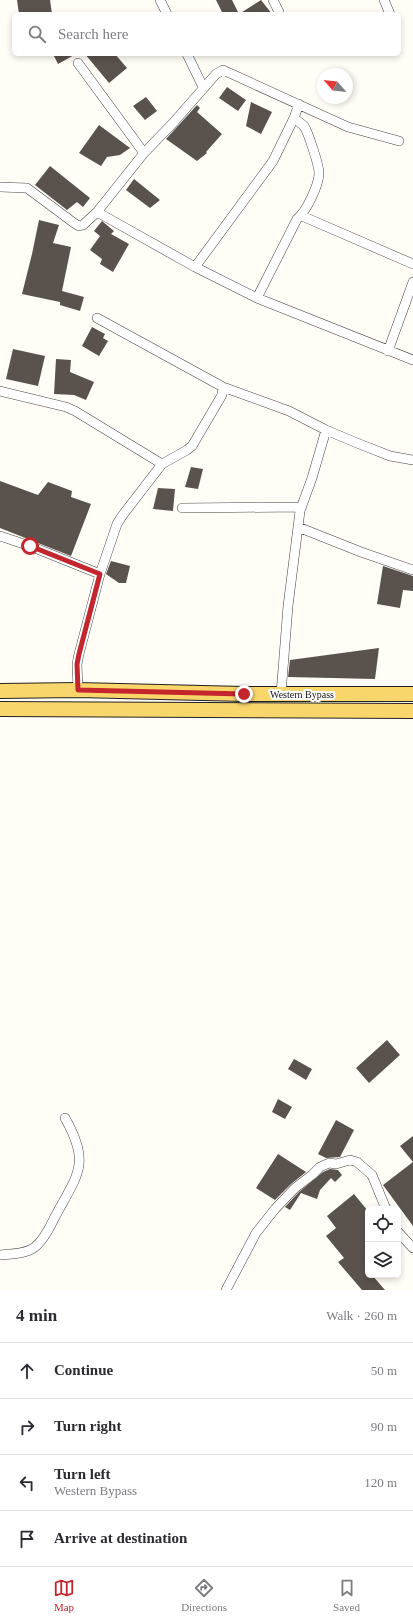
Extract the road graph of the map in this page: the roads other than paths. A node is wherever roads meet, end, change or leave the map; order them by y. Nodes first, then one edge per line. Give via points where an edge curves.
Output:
1 (160, 0) edge
2 (273, 0) edge
3 (384, 0) edge
4 (166, 12) edge
5 (279, 12) dead end
6 (389, 12) edge
7 (188, 56) edge
8 (78, 63) dead end
9 (203, 87) junction
10 (299, 104) junction
11 (294, 118) junction
12 (399, 141) dead end
13 (144, 153) junction
14 (0, 187) edge
15 (97, 212) junction
16 (302, 216) junction
17 (413, 264) edge
18 (195, 267) junction
19 (413, 282) edge
20 (257, 298) junction
21 (97, 318) dead end
22 (388, 351) junction
23 (413, 360) edge
24 (223, 387) junction
25 (0, 391) edge
26 (326, 430) junction
27 (413, 460) edge
28 (162, 464) junction
29 (300, 507) junction
30 (182, 508) dead end
31 (298, 527) junction
32 (0, 536) edge
33 (413, 570) edge
34 (100, 574) junction
35 (78, 690) junction
36 (0, 691) edge
37 (280, 694) junction
38 (413, 694) edge
39 (0, 709) edge
40 (413, 711) edge
41 (65, 1118) dead end
42 (385, 1206) edge
43 (401, 1235) edge
44 (413, 1248) edge
45 (0, 1255) edge
46 (226, 1290) edge

1 - 4 street
2 - 5 street
3 - 6 street
7 - 9 street
8 - 13 street
9 - 10 street via 223,70
9 - 13 street
10 - 11 street
10 - 12 street via 348,127
11 - 16 street via 305,127 319,172 318,184
11 - 18 street via 273,161
13 - 15 street
14 - 15 street via 28,188 79,226
15 - 18 street
16 - 17 street
16 - 20 street via 297,219
18 - 20 street
19 - 22 street
20 - 22 street
21 - 24 street
22 - 23 street
24 - 26 street via 289,411
24 - 28 street via 222,395 192,446
25 - 28 street via 75,411
26 - 27 street via 390,456
26 - 29 street via 312,478
28 - 34 street via 119,520
29 - 30 street
29 - 31 street
31 - 33 street
31 - 37 street
32 - 34 street
34 - 35 street via 77,664
35 - 36 main road, Western Bypass
35 - 37 main road, Western Bypass
37 - 38 main road, Western Bypass
39 - 40 main road, Western Bypass
41 - 45 street via 79,1149 80,1166 74,1181 43,1238 35,1247 26,1252
42 - 46 street via 372,1175 357,1162 350,1160 320,1167 295,1188 256,1233
43 - 44 street

